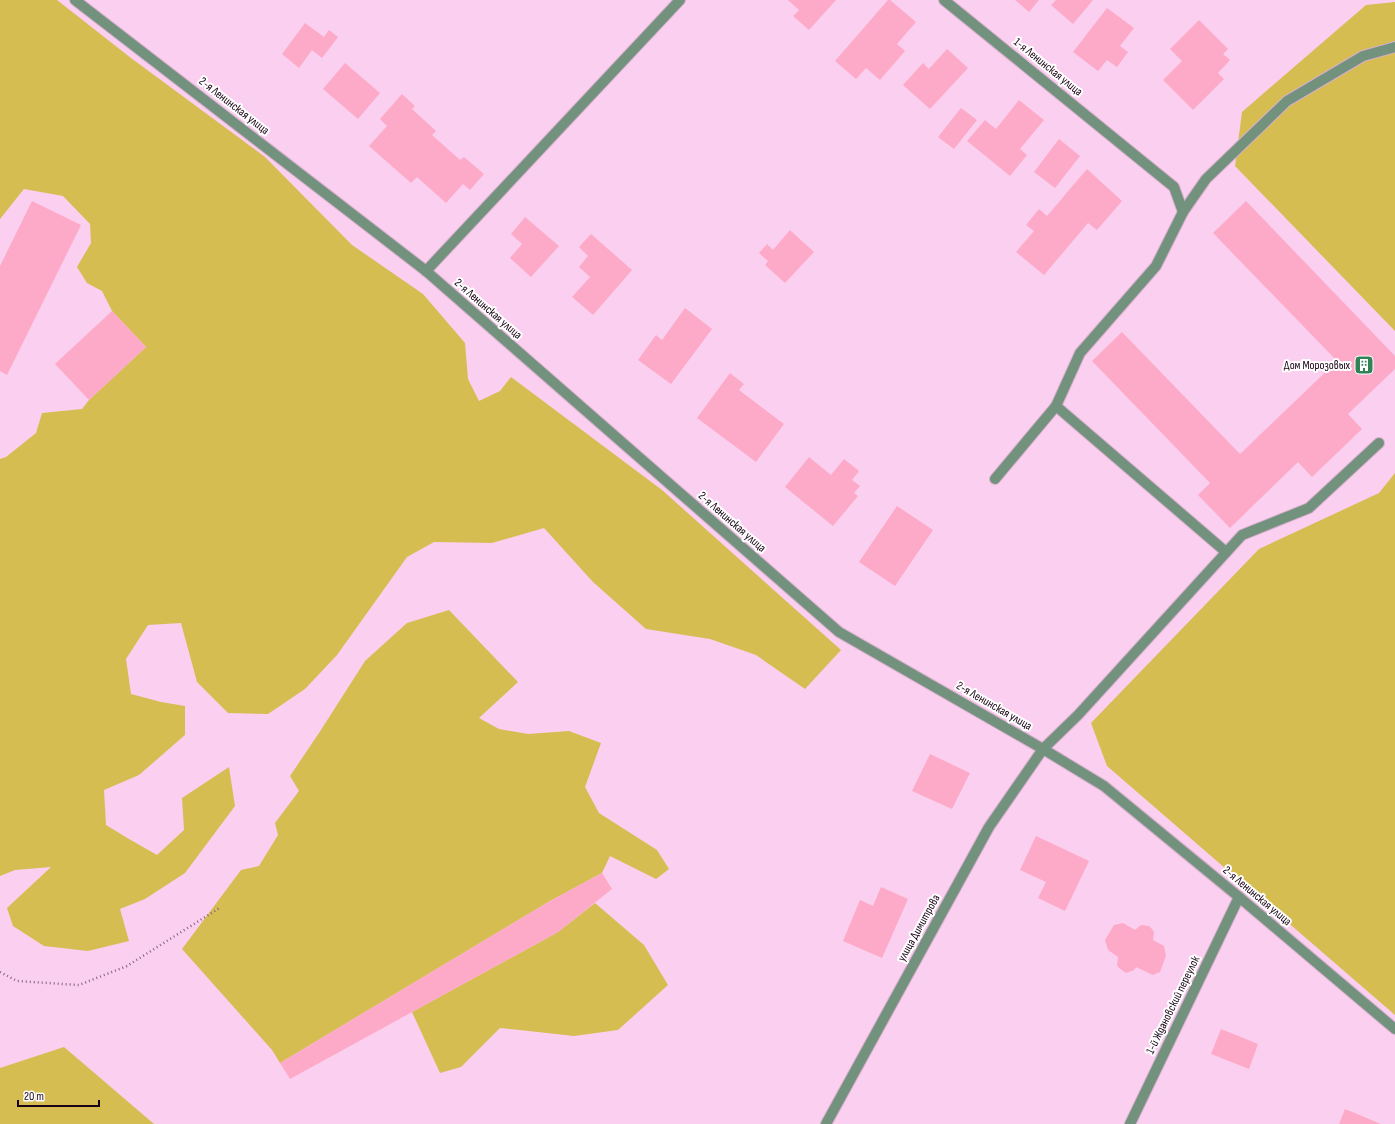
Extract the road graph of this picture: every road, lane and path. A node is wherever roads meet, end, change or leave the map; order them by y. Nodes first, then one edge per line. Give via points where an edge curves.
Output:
1 (75, 0) edge
2 (680, 0) edge
3 (944, 0) edge
4 (1395, 47) edge
5 (1183, 212) junction
6 (426, 272) junction
7 (1056, 406) junction
8 (1379, 443) dead end
9 (995, 479) dead end
10 (1226, 552) junction
11 (1043, 749) junction
12 (1239, 897) junction
13 (221, 907) dead end
14 (0, 972) edge
15 (1395, 1029) edge
16 (826, 1124) edge
17 (1130, 1124) edge

1 - 6 street, 2-я Ленинская улица
2 - 6 street
3 - 5 street, 1-я Ленинская улица via 1174,187
4 - 5 street via 1363,56 1287,101 1206,179
5 - 7 street via 1156,266 1080,353
6 - 11 street, 2-я Ленинская улица via 839,632
7 - 9 street
7 - 10 street
8 - 10 street, улица Димитрова via 1309,508 1242,535
10 - 11 street, улица Димитрова via 1078,715
11 - 12 street, 2-я Ленинская улица via 1104,786
11 - 16 street, улица Димитрова via 989,827
12 - 15 street, 2-я Ленинская улица
12 - 17 street, 1-й Ждановский переулок
13 - 14 path via 127,966 79,985 17,981

